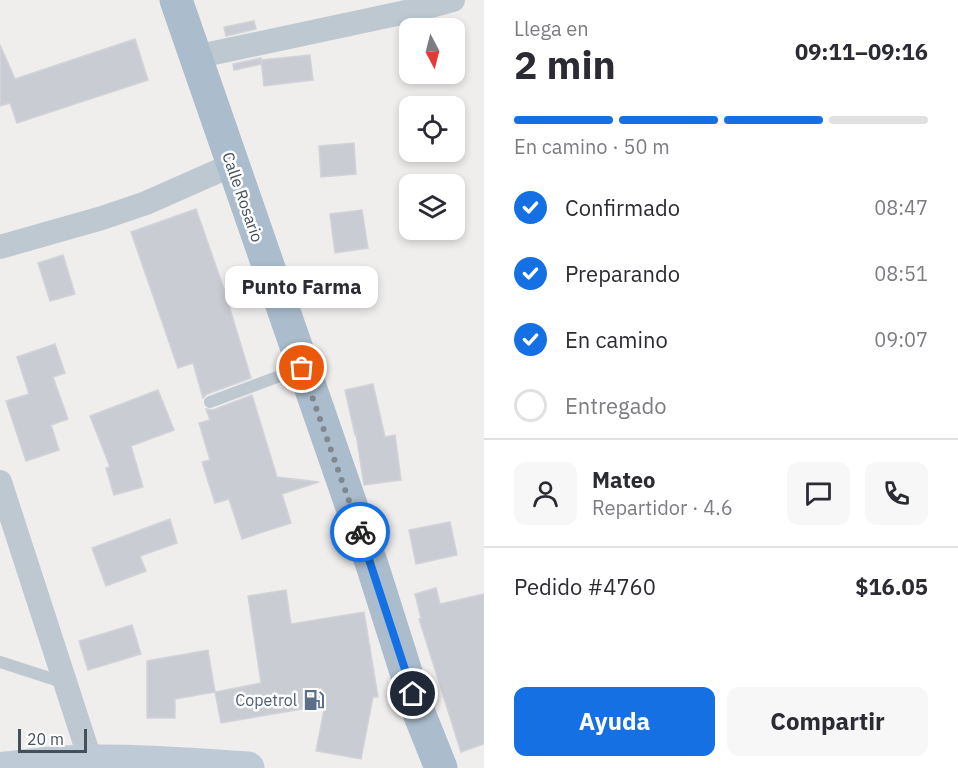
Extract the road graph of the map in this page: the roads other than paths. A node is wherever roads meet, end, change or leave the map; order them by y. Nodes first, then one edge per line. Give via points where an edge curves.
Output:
1 (176, 0) edge
2 (453, 0) edge
3 (195, 57) junction
4 (232, 165) junction
5 (0, 247) edge
6 (302, 368) junction
7 (210, 402) dead end
8 (0, 482) edge
9 (0, 662) edge
10 (66, 683) junction
11 (91, 762) junction
12 (5, 768) edge
13 (248, 768) edge
14 (441, 768) edge

1 - 3 main road, Calle Rosario
2 - 3 street
3 - 4 main road, Calle Rosario
4 - 5 street via 146,203
4 - 6 main road, Calle Rosario
6 - 7 lane
6 - 14 main road, Calle Rosario
8 - 10 street
9 - 10 lane
10 - 11 street
11 - 12 street
11 - 13 street via 170,762

